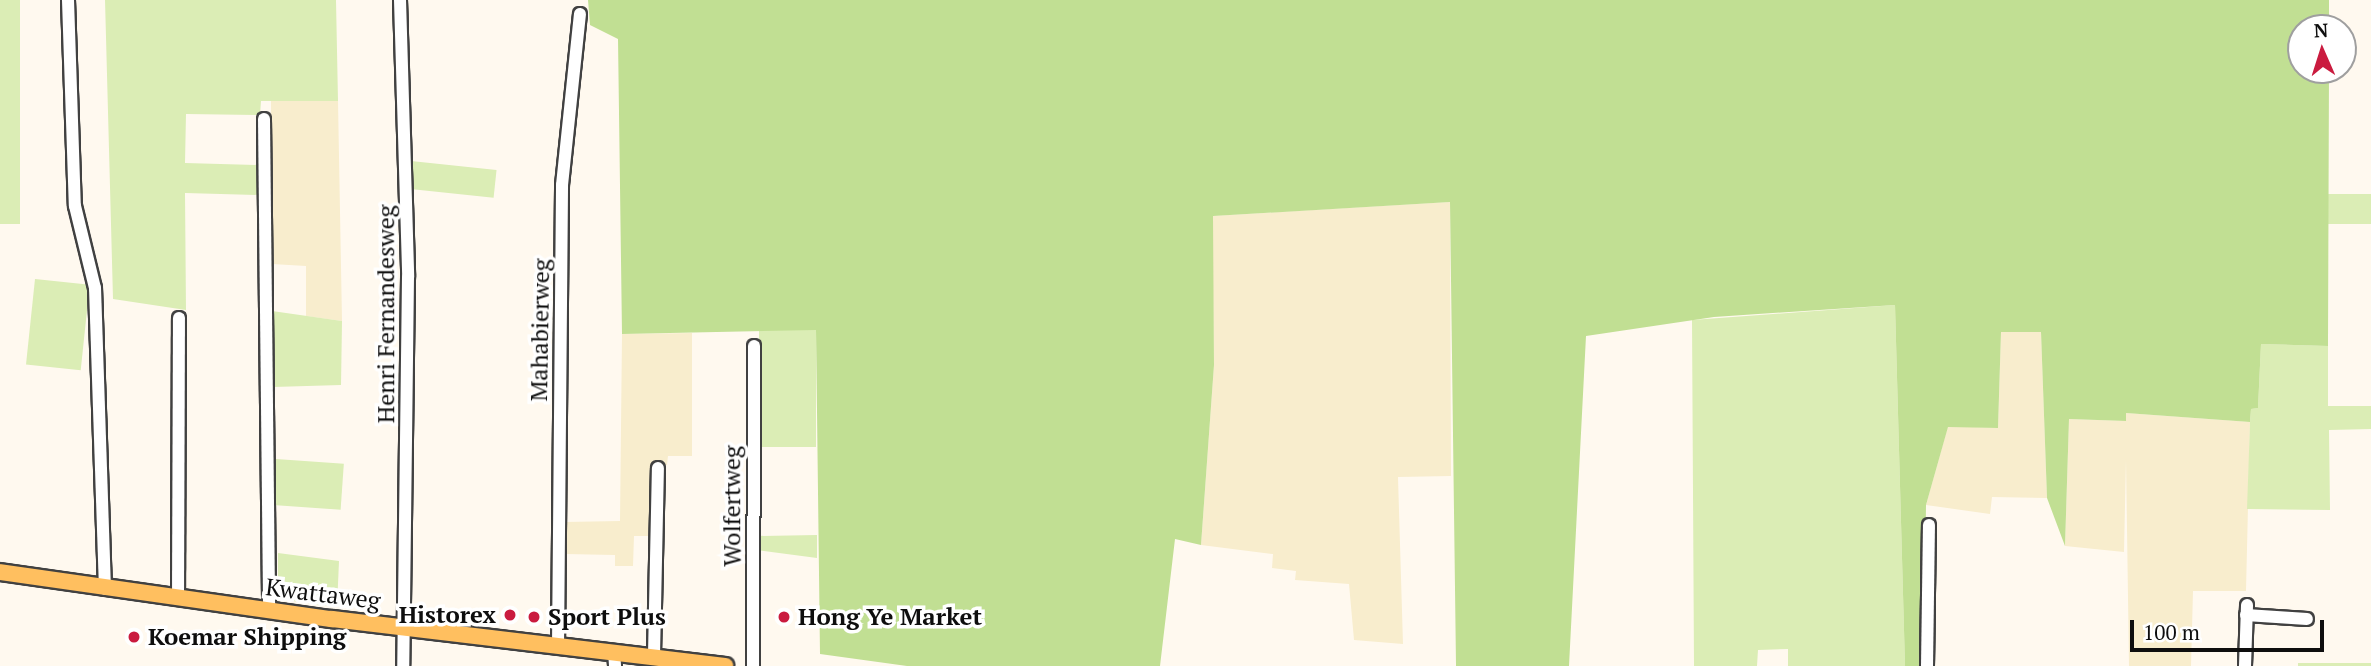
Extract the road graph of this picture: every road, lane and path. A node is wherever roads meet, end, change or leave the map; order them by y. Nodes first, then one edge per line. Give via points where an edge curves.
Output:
1 (68, 0) edge
2 (400, 0) edge
3 (580, 14) dead end
4 (264, 119) dead end
5 (179, 318) dead end
6 (754, 346) dead end
7 (658, 468) dead end
8 (1929, 525) dead end
9 (0, 572) edge
10 (105, 589) junction
11 (178, 597) junction
12 (269, 611) junction
13 (2307, 619) dead end
14 (404, 627) junction
15 (558, 647) junction
16 (654, 655) junction
17 (614, 659) edge
18 (403, 666) edge
19 (725, 666) edge
20 (753, 666) edge
21 (1927, 666) edge
22 (2245, 666) edge

1 - 10 street via 75,206 96,288
2 - 14 street, Henri Fernandesweg via 408,277
3 - 15 street, Mahabierweg via 562,185
4 - 12 street
5 - 11 street
6 - 20 street, Wolfertweg
7 - 16 street
8 - 21 street
9 - 10 main road, Kwattaweg
10 - 11 main road, Kwattaweg
11 - 12 main road, Kwattaweg
12 - 14 main road, Kwattaweg
13 - 22 street via 2247,610
14 - 15 main road, Kwattaweg
14 - 18 street, Henri Fernandesweg
15 - 17 main road, Kwattaweg
16 - 17 main road, Kwattaweg
16 - 19 main road, Kwattaweg

